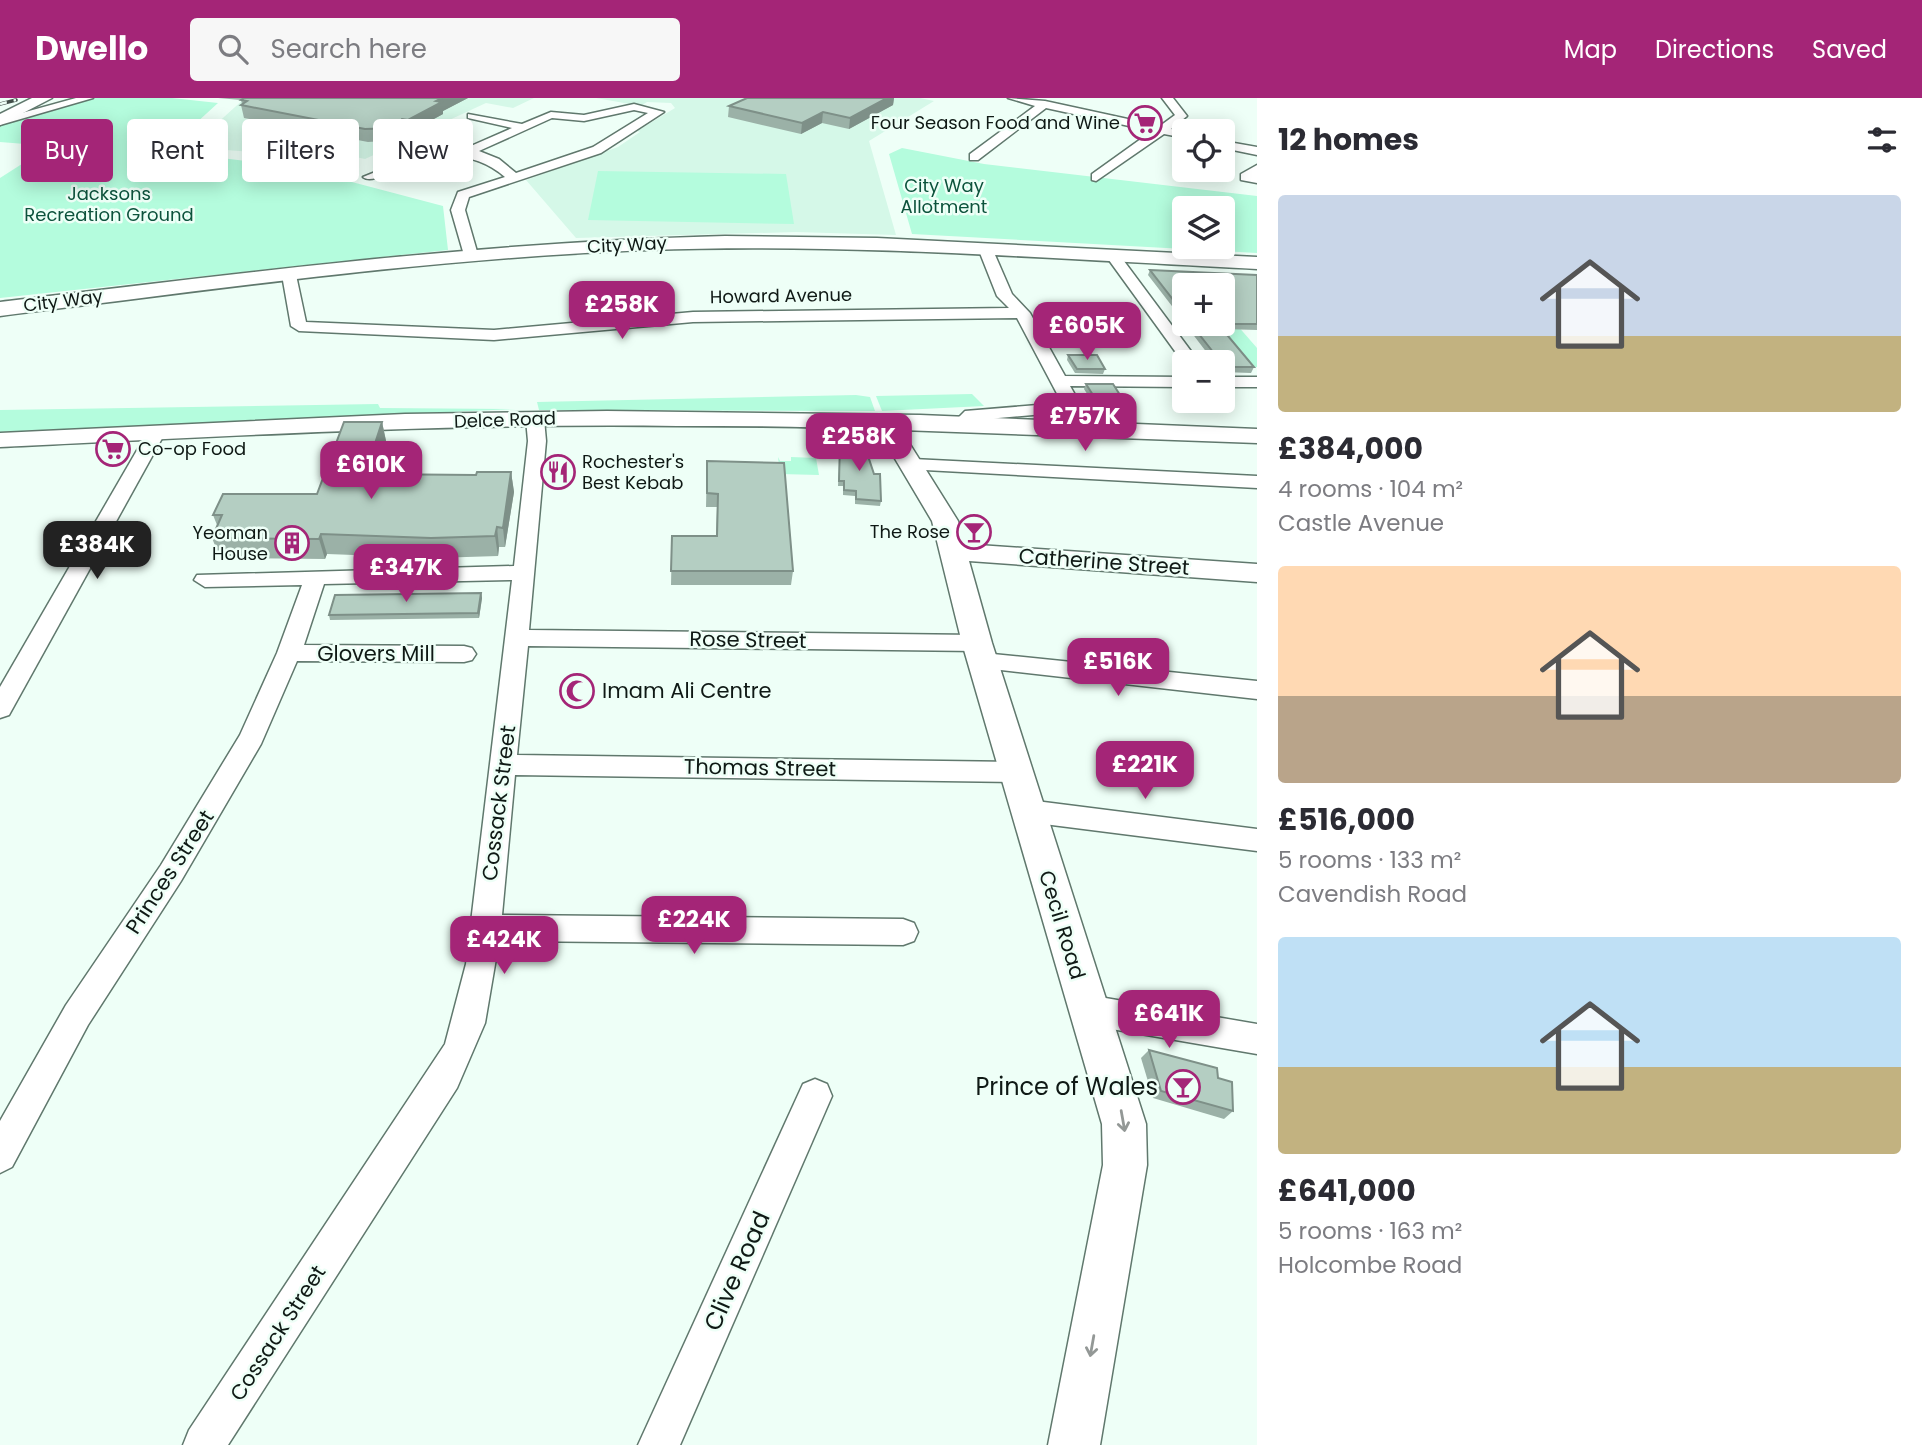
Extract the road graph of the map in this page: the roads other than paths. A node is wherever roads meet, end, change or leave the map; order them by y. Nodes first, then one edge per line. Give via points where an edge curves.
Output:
1 (44, 98) edge
2 (88, 98) edge
3 (1013, 98) edge
4 (1167, 98) edge
5 (1045, 104) junction
6 (538, 107) dead end
7 (551, 115) junction
8 (472, 116) dead end
9 (0, 121) edge
10 (522, 127) junction
11 (1161, 129) junction
12 (1172, 132) edge
13 (1235, 146) edge
14 (473, 149) edge
15 (1257, 151) edge
16 (473, 156) edge
17 (974, 158) dead end
18 (1257, 169) edge
19 (373, 175) edge
20 (369, 177) dead end
21 (514, 177) junction
22 (1096, 177) dead end
23 (1257, 180) edge
24 (985, 248) junction
25 (471, 255) junction
26 (1113, 256) junction
27 (1257, 263) edge
28 (289, 275) junction
29 (0, 309) edge
30 (1022, 313) junction
31 (1182, 350) edge
32 (1059, 381) junction
33 (1172, 382) edge
34 (1235, 382) edge
35 (1257, 382) edge
36 (535, 419) junction
37 (885, 424) junction
38 (968, 425) junction
39 (156, 433) junction
40 (1257, 436) edge
41 (0, 440) edge
42 (913, 465) junction
43 (1257, 482) edge
44 (951, 551) junction
45 (524, 573) junction
46 (1257, 573) edge
47 (316, 577) junction
48 (205, 580) dead end
49 (519, 638) junction
50 (980, 652) junction
51 (289, 653) junction
52 (464, 654) dead end
53 (1257, 690) edge
54 (0, 709) edge
55 (504, 765) junction
56 (1016, 772) junction
57 (1028, 811) junction
58 (1257, 840) edge
59 (484, 928) junction
60 (904, 932) dead end
61 (1088, 1010) junction
62 (1257, 1040) edge
63 (815, 1096) dead end
64 (0, 1155) edge
65 (204, 1445) edge
66 (659, 1445) edge
67 (1074, 1445) edge

1 - 9 main road
2 - 9 street
3 - 5 street
4 - 11 street via 1181,116
5 - 11 street
5 - 17 street
6 - 7 street via 553,110
7 - 10 street
7 - 21 street via 583,118 633,107 658,113 599,148
8 - 10 street
10 - 14 street
11 - 12 street
11 - 22 street
13 - 15 street
16 - 21 street via 494,161
18 - 23 street via 1245,177
19 - 20 street
21 - 25 street via 459,200 458,212
24 - 25 main road, City Way via 753,241
24 - 26 main road, City Way
24 - 30 street via 1005,296
25 - 28 main road, City Way
26 - 27 main road, City Way
26 - 31 street
28 - 29 main road, City Way
28 - 30 street, Howard Avenue via 299,326 494,335 696,316
30 - 32 street
32 - 33 street
32 - 38 street via 1072,408 973,415 967,418
34 - 35 street
36 - 37 street, Delce Road
36 - 39 street, Delce Road
36 - 45 street, Cossack Street via 537,441
37 - 38 street, Delce Road
37 - 42 street, Cecil Road
38 - 40 street, Delce Road
39 - 41 street, Delce Road
39 - 54 street
42 - 43 street
42 - 44 street, Cecil Road via 945,520
44 - 46 street, Catherine Street
44 - 50 street, Cecil Road
45 - 47 street
45 - 49 street, Cossack Street
47 - 48 street
47 - 51 street, Princes Street
49 - 50 street, Rose Street
49 - 55 street, Cossack Street
50 - 53 street, Rose Street
50 - 56 street, Cecil Road
51 - 52 street, Glovers Mill
51 - 64 street, Princes Street via 235,767 88,998
55 - 56 street, Thomas Street
55 - 59 street, Cossack Street
56 - 57 street, Cecil Road
57 - 58 street
57 - 61 street, Cecil Road
59 - 60 street
59 - 65 street, Cossack Street via 473,1006 451,1069
61 - 62 street
61 -> 67 street, Cecil Road via 1121,1110 1126,1146
63 - 66 street, Clive Road

